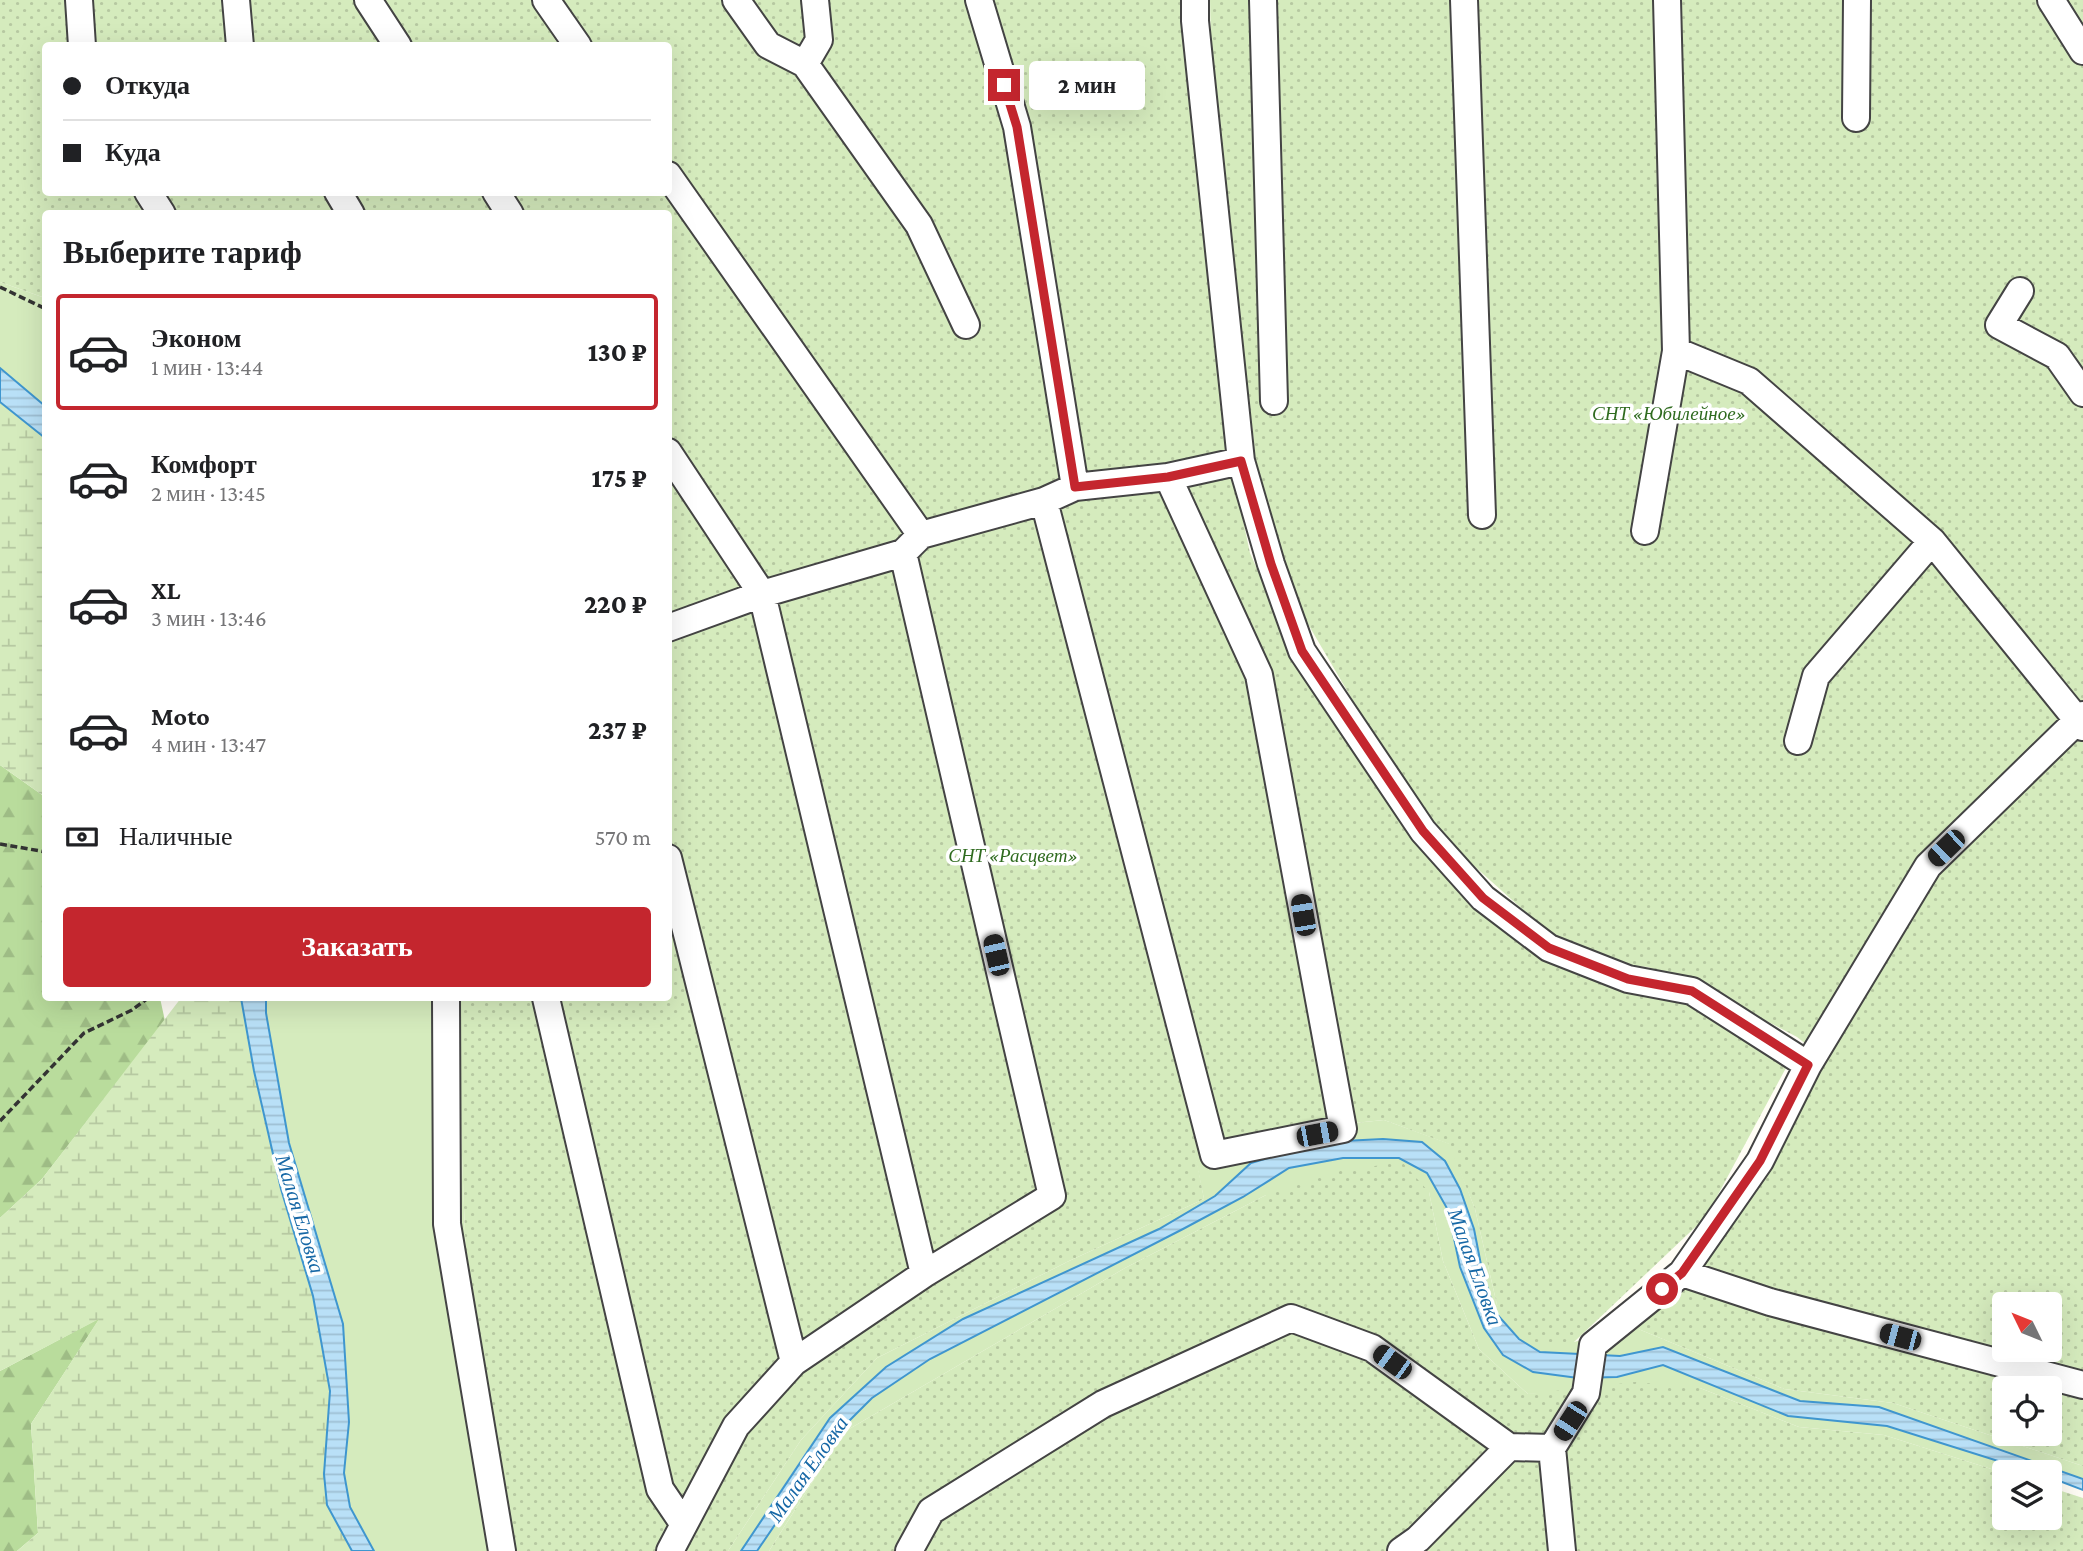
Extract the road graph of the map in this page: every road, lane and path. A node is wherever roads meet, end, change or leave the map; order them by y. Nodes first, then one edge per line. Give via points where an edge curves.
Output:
1 (79, 0) edge
2 (236, 0) edge
3 (368, 0) edge
4 (546, 0) edge
5 (736, 0) edge
6 (816, 0) edge
7 (979, 0) edge
8 (1195, 0) edge
9 (1263, 0) edge
10 (1464, 0) edge
11 (1667, 0) edge
12 (1857, 0) edge
13 (2051, 0) edge
14 (82, 42) edge
15 (240, 42) edge
16 (395, 42) edge
17 (575, 42) edge
18 (2083, 51) edge
19 (805, 64) junction
20 (1856, 118) dead end
21 (672, 180) edge
22 (0, 287) edge
23 (2020, 291) dead end
24 (42, 307) edge
25 (966, 325) dead end
26 (1675, 351) junction
27 (2083, 393) edge
28 (1274, 401) dead end
29 (672, 458) edge
30 (1241, 461) junction
31 (1168, 477) junction
32 (1075, 487) junction
33 (1044, 501) junction
34 (1482, 515) dead end
35 (1645, 531) dead end
36 (1932, 541) junction
37 (912, 544) junction
38 (762, 594) junction
39 (672, 627) edge
40 (2081, 720) edge
41 (1798, 741) dead end
42 (0, 844) edge
43 (42, 851) edge
44 (672, 874) edge
45 (144, 1001) edge
46 (446, 1001) edge
47 (547, 1001) edge
48 (1808, 1065) junction
49 (0, 1121) edge
50 (1682, 1273) junction
51 (924, 1274) junction
52 (794, 1362) junction
53 (2083, 1385) edge
54 (1509, 1447) junction
55 (1552, 1448) junction
56 (683, 1523) junction
57 (502, 1551) edge
58 (670, 1551) edge
59 (909, 1551) edge
60 (1401, 1551) edge
61 (1562, 1551) edge

1 - 14 street
2 - 15 street
3 - 16 street
4 - 17 street
5 - 19 street via 768,45
6 - 19 street via 819,40
7 - 32 street via 1017,127
8 - 30 street
9 - 28 street
10 - 34 street
11 - 26 street
12 - 20 street
13 - 18 street
19 - 25 street via 919,225
21 - 37 street
22 - 24 path
23 - 27 street via 1999,326 2057,356
26 - 35 street
26 - 36 street via 1749,381
29 - 38 street
30 - 31 street
30 - 48 street via 1302,651 1423,831 1483,898 1549,948 1628,979 1692,991
31 - 32 street
31 - 33 street via 1259,675 1343,1129 1214,1155
32 - 33 street
33 - 37 street
36 - 40 street
36 - 41 street via 1816,676
37 - 38 street
37 - 51 street via 1052,1196
38 - 39 street
38 - 51 street
40 - 48 street via 1927,866
42 - 43 path
44 - 52 street
45 - 49 path via 84,1033
46 - 57 street via 447,1224
47 - 56 street via 660,1489
48 - 50 street via 1760,1161
50 - 53 street via 1770,1303
50 - 55 street via 1593,1345 1586,1393
51 - 52 street
52 - 56 street via 736,1426
54 - 55 street
54 - 59 street via 1372,1348 1292,1318 1103,1404 931,1511
54 - 60 street
55 - 61 street
56 - 58 street

